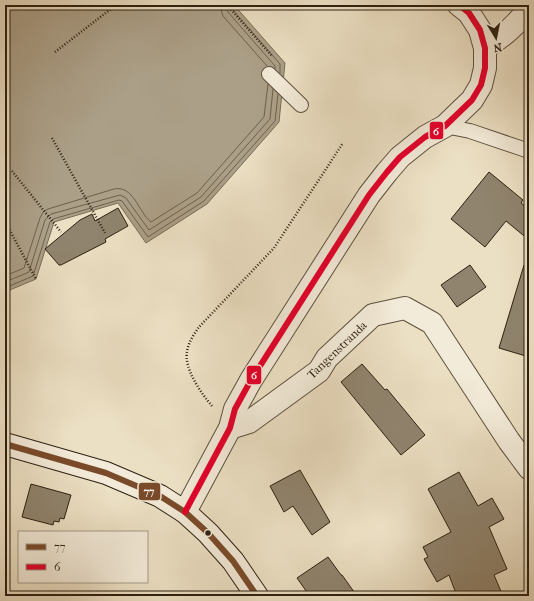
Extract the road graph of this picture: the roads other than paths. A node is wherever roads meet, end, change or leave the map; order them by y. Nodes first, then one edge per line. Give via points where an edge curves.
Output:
1 (459, 5) edge
2 (529, 8) edge
3 (485, 48) junction
4 (269, 74) dead end
5 (301, 105) dead end
6 (445, 126) junction
7 (529, 151) edge
8 (230, 428) junction
9 (5, 444) edge
10 (529, 468) edge
11 (185, 512) junction
12 (257, 596) edge

1 - 3 street via 469,13 480,30
2 - 3 street via 520,21
3 - 6 street via 485,68 481,85 472,100
4 - 5 lane
6 - 7 lane via 477,133
6 - 8 street via 425,137 400,157 369,195 251,380 234,409
8 - 10 street, Tangenstranda via 249,422 319,371 327,358 373,315 406,308 432,323
8 - 11 street
9 - 11 street via 106,473 160,496
11 - 12 street via 233,561

